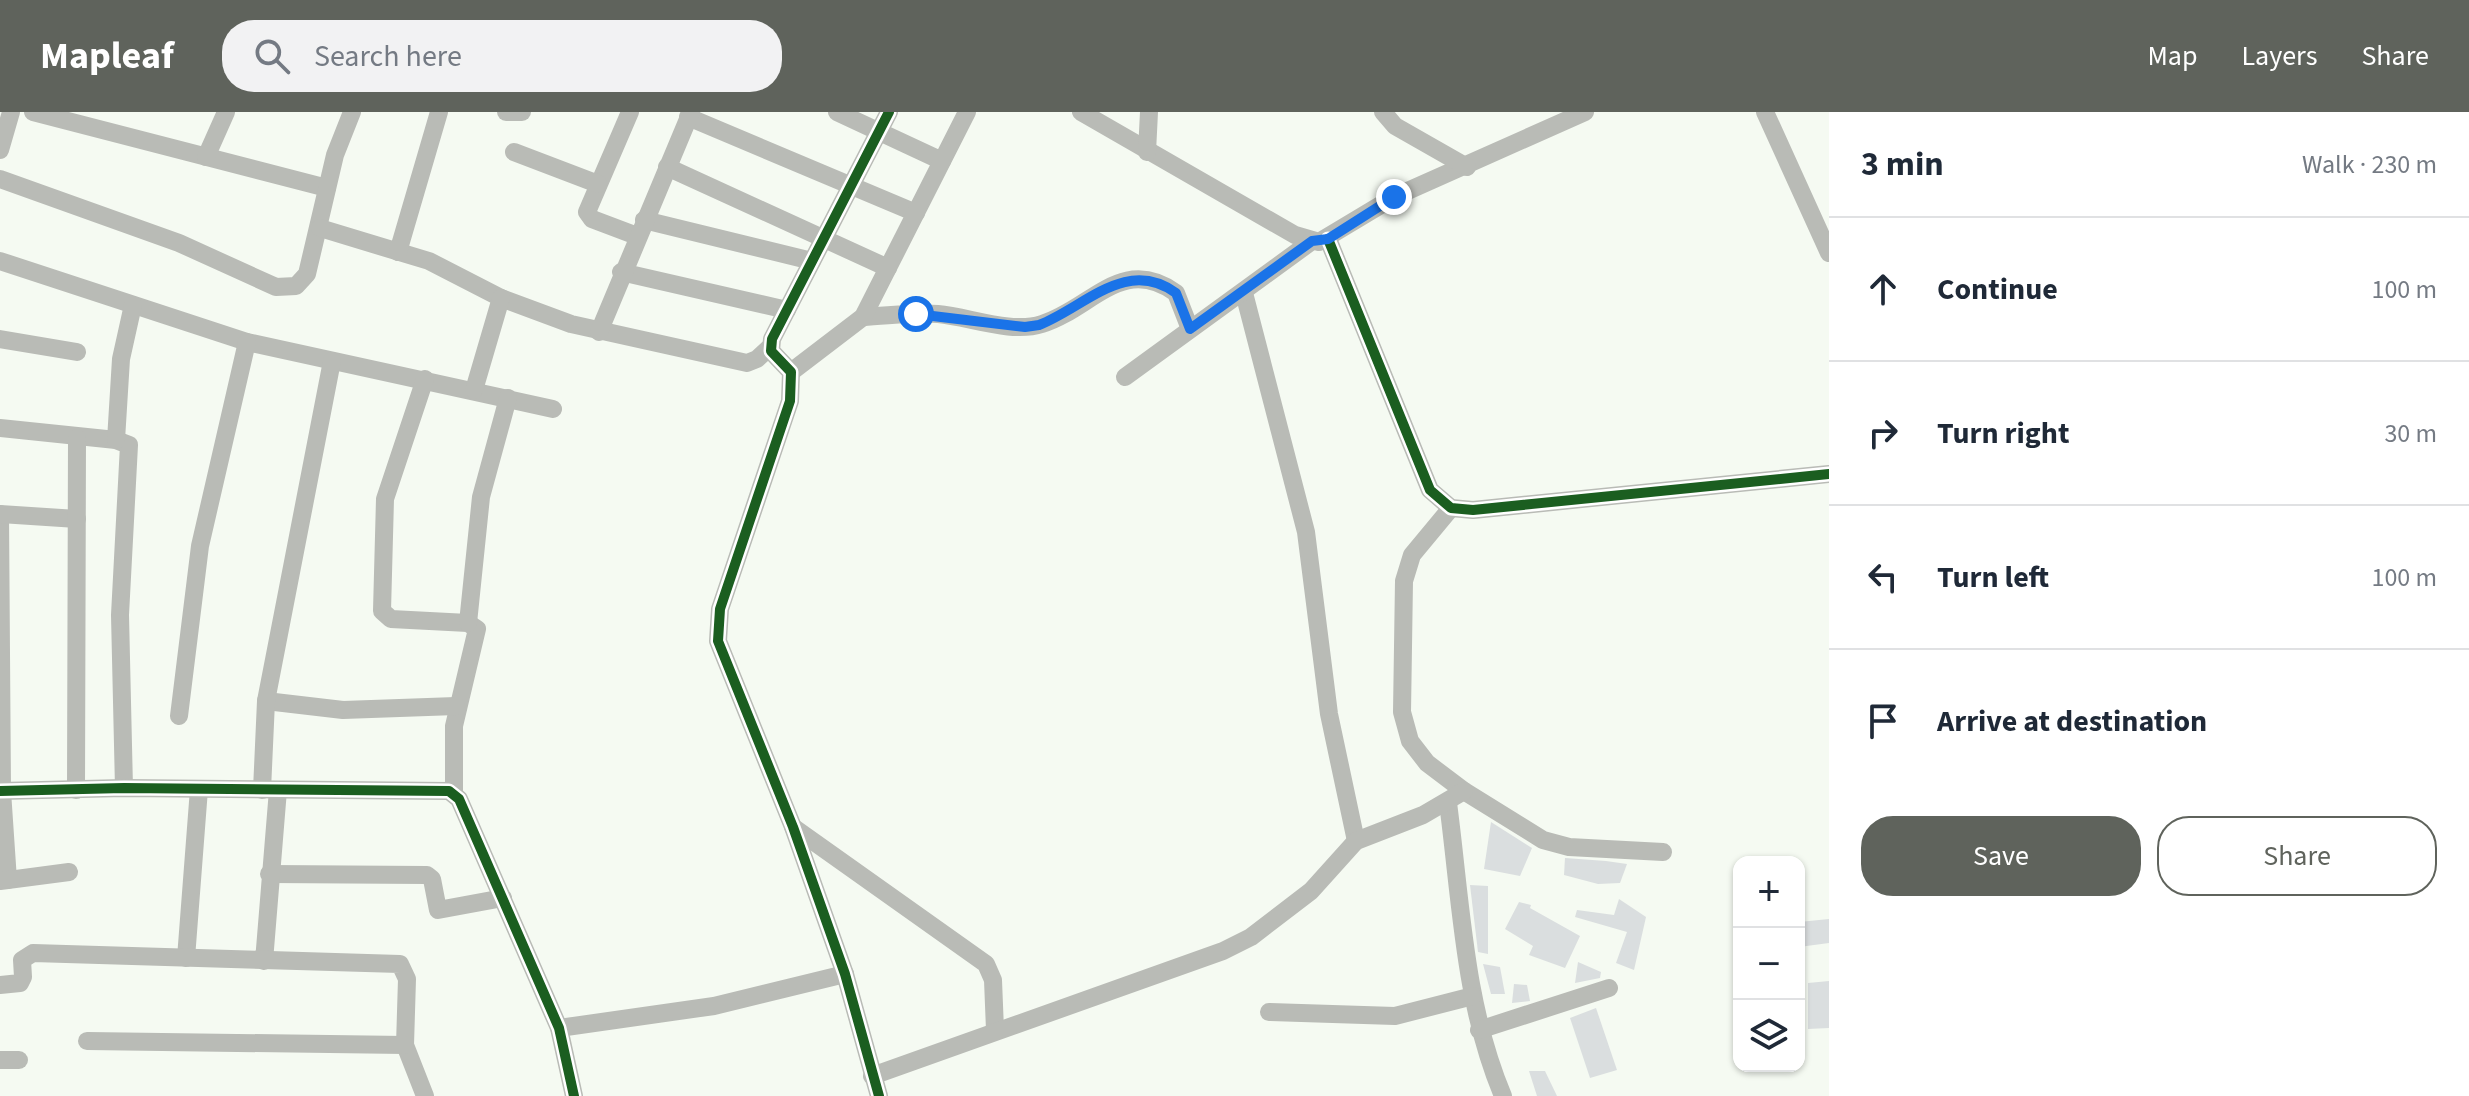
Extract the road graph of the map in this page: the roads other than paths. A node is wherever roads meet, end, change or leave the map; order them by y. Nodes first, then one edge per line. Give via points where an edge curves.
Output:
1 (11, 112) edge
2 (33, 112) edge
3 (226, 112) edge
4 (352, 112) edge
5 (439, 112) edge
6 (506, 112) edge
7 (522, 112) edge
8 (630, 112) edge
9 (837, 112) edge
10 (889, 112) edge
11 (967, 112) edge
12 (1081, 112) edge
13 (1149, 112) edge
14 (1383, 112) edge
15 (1585, 112) edge
16 (1765, 112) edge
17 (690, 114) edge
18 (66, 117) edge
19 (880, 130) junction
20 (0, 150) edge
21 (514, 152) dead end
22 (1147, 152) junction
23 (206, 157) junction
24 (942, 161) junction
25 (667, 167) junction
26 (1467, 167) junction
27 (0, 179) edge
28 (598, 184) junction
29 (853, 185) junction
30 (327, 188) junction
31 (916, 213) junction
32 (320, 228) junction
33 (641, 228) junction
34 (824, 238) junction
35 (1320, 240) junction
36 (398, 252) junction
37 (1829, 252) edge
38 (0, 261) edge
39 (812, 261) junction
40 (888, 268) junction
41 (621, 272) junction
42 (1244, 293) junction
43 (501, 298) junction
44 (133, 305) junction
45 (787, 310) junction
46 (863, 317) junction
47 (1190, 329) junction
48 (599, 332) junction
49 (0, 339) edge
50 (247, 342) junction
51 (770, 347) junction
52 (77, 352) dead end
53 (332, 361) junction
54 (791, 372) junction
55 (1125, 377) dead end
56 (425, 379) junction
57 (474, 390) junction
58 (508, 398) junction
59 (553, 409) dead end
60 (0, 428) edge
61 (77, 438) junction
62 (116, 440) junction
63 (1829, 474) edge
64 (1451, 508) junction
65 (0, 514) edge
66 (77, 519) junction
67 (468, 623) junction
68 (266, 701) junction
69 (456, 706) junction
70 (179, 716) dead end
71 (124, 788) junction
72 (199, 789) junction
73 (76, 790) junction
74 (270, 790) junction
75 (1, 791) edge
76 (1464, 791) junction
77 (454, 794) junction
78 (1448, 803) junction
79 (793, 827) junction
80 (1356, 841) junction
81 (1663, 852) dead end
82 (69, 872) dead end
83 (269, 874) junction
84 (4, 881) edge
85 (503, 898) junction
86 (186, 958) junction
87 (264, 961) junction
88 (845, 974) junction
89 (0, 985) edge
90 (1609, 988) dead end
91 (1473, 996) junction
92 (1269, 1012) dead end
93 (559, 1028) junction
94 (995, 1030) junction
95 (1479, 1030) junction
96 (87, 1041) dead end
97 (405, 1045) junction
98 (872, 1076) junction
99 (425, 1096) edge
100 (574, 1096) edge
101 (879, 1096) edge
102 (1503, 1096) edge

1 - 20 street
2 - 18 street
3 - 23 street
4 - 30 street
5 - 36 street
6 - 7 street
8 - 28 street
9 - 19 street
10 - 19 street
11 - 24 street
12 - 22 street
13 - 22 street
14 - 26 street via 1395,126
15 - 26 street
16 - 37 street
17 - 25 street
17 - 29 street
18 - 23 street
19 - 24 street
19 - 29 street
21 - 28 street
22 - 35 street via 1295,235
23 - 30 street
24 - 31 street
25 - 33 street
25 - 34 street
26 - 35 street via 1394,197
27 - 32 street via 179,243 276,287 296,286 307,274
28 - 33 street via 588,216
29 - 31 street
29 - 34 street
30 - 32 street
31 - 40 street
32 - 36 street
33 - 39 street
33 - 41 street
34 - 39 street
34 - 40 street
35 - 42 street
35 - 64 street via 1430,490
36 - 43 street via 452,270
38 - 44 street
39 - 45 street
40 - 46 street
41 - 45 street
41 - 48 street
42 - 47 street
42 - 80 street via 1306,532 1329,714
43 - 48 street
43 - 57 street
44 - 50 street
44 - 62 street via 121,359
45 - 51 street
46 - 47 street via 936,314 1039,325 1124,280 1145,279 1176,293
46 - 54 street
47 - 55 street
48 - 51 street via 747,363
49 - 52 street
50 - 53 street
50 - 70 street via 200,546
51 - 54 street
53 - 56 street
53 - 68 street
54 - 79 street via 790,401 748,517 718,626 724,660
56 - 57 street
56 - 67 street via 385,499 382,611 391,619
57 - 58 street
58 - 59 street
58 - 67 street via 481,497
60 - 61 street
61 - 62 street
61 - 66 street
62 - 71 street via 130,449 120,615
63 - 64 street
64 - 76 street via 1408,563 1402,712 1418,753
65 - 66 street
65 - 75 street
66 - 73 street
67 - 69 street via 477,635
68 - 69 street via 343,710
68 - 74 street
69 - 77 street
71 - 72 street
71 - 73 street
72 - 74 street
72 - 86 street
73 - 75 street
74 - 77 street via 443,789
74 - 83 street
75 - 84 street
76 - 78 street
76 - 81 street via 1557,845
77 - 85 street
78 - 80 street
78 - 91 street
79 - 88 street
79 - 94 street via 986,964 993,980
80 - 94 street via 1311,891 1251,937
82 - 84 street
83 - 85 street via 427,875 438,910
83 - 87 street
85 - 93 street
86 - 87 street
86 - 89 street via 33,953 22,960 20,983
87 - 97 street via 400,964 407,979
88 - 93 street via 714,1006
88 - 98 street
90 - 95 street
91 - 92 street via 1395,1016
91 - 95 street
93 - 100 street
94 - 98 street
95 - 102 street
96 - 97 street
97 - 99 street
98 - 101 street

